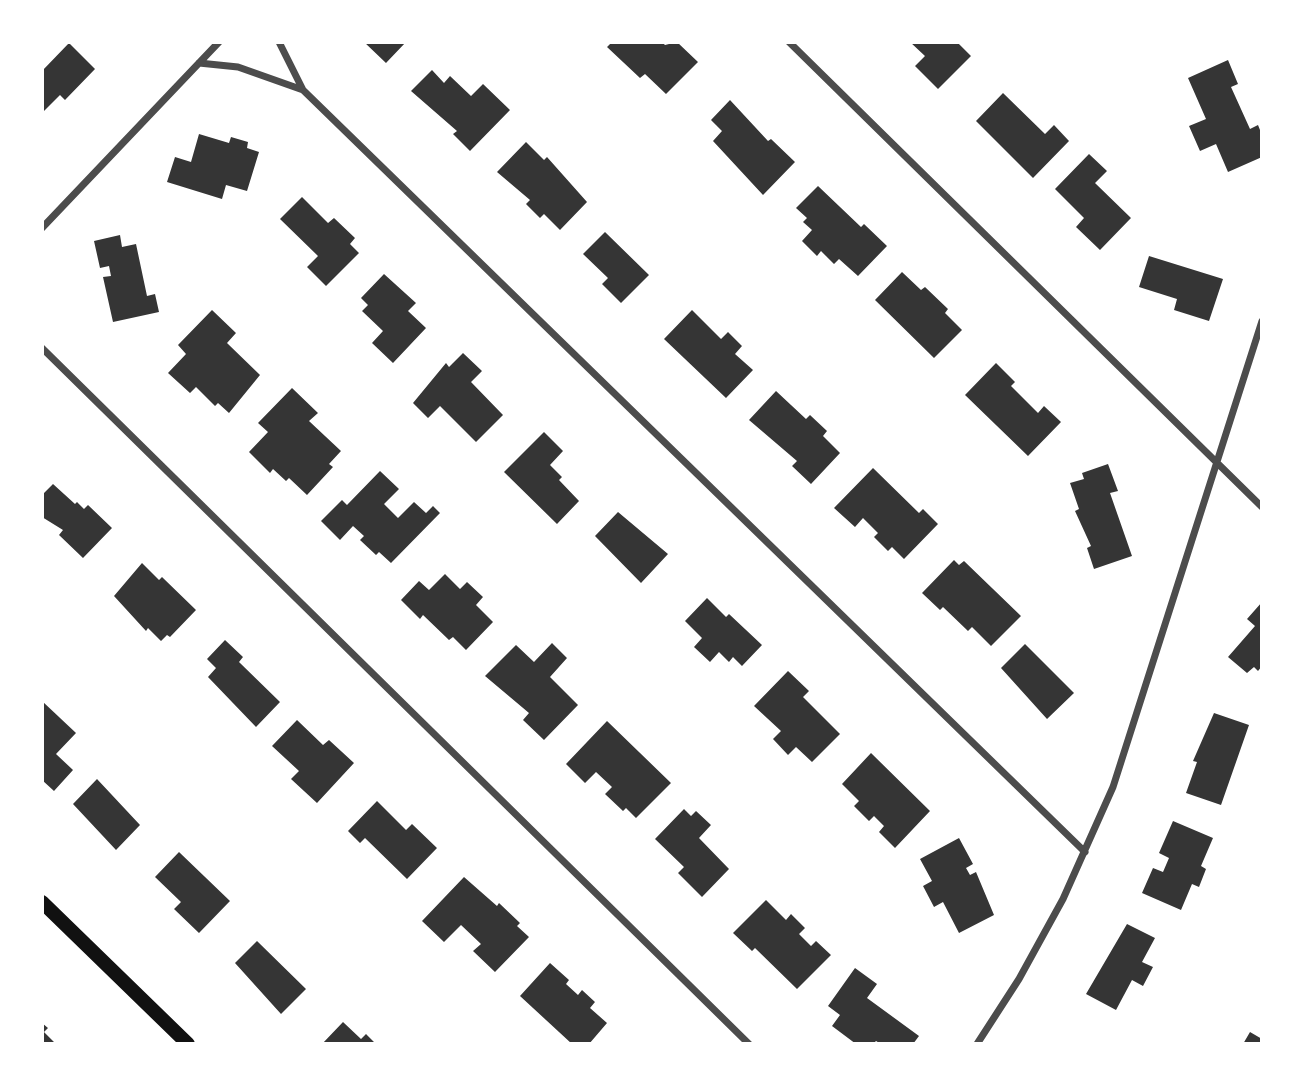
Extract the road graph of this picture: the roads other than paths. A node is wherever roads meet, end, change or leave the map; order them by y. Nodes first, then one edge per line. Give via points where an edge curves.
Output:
1 (219, 42) edge
2 (279, 42) edge
3 (789, 42) edge
4 (199, 63) junction
5 (303, 90) junction
6 (42, 228) edge
7 (1262, 321) edge
8 (43, 352) edge
9 (1217, 463) junction
10 (1262, 508) edge
11 (1085, 852) junction
12 (42, 902) edge
13 (188, 1044) edge
14 (749, 1044) edge
15 (977, 1044) edge

1 - 4 street
2 - 5 street
3 - 9 street
4 - 5 street via 238,66
4 - 6 street
5 - 11 street
7 - 9 street
8 - 14 street
9 - 10 street
9 - 11 street via 1127,751
11 - 15 street via 1063,899
12 - 13 main road

